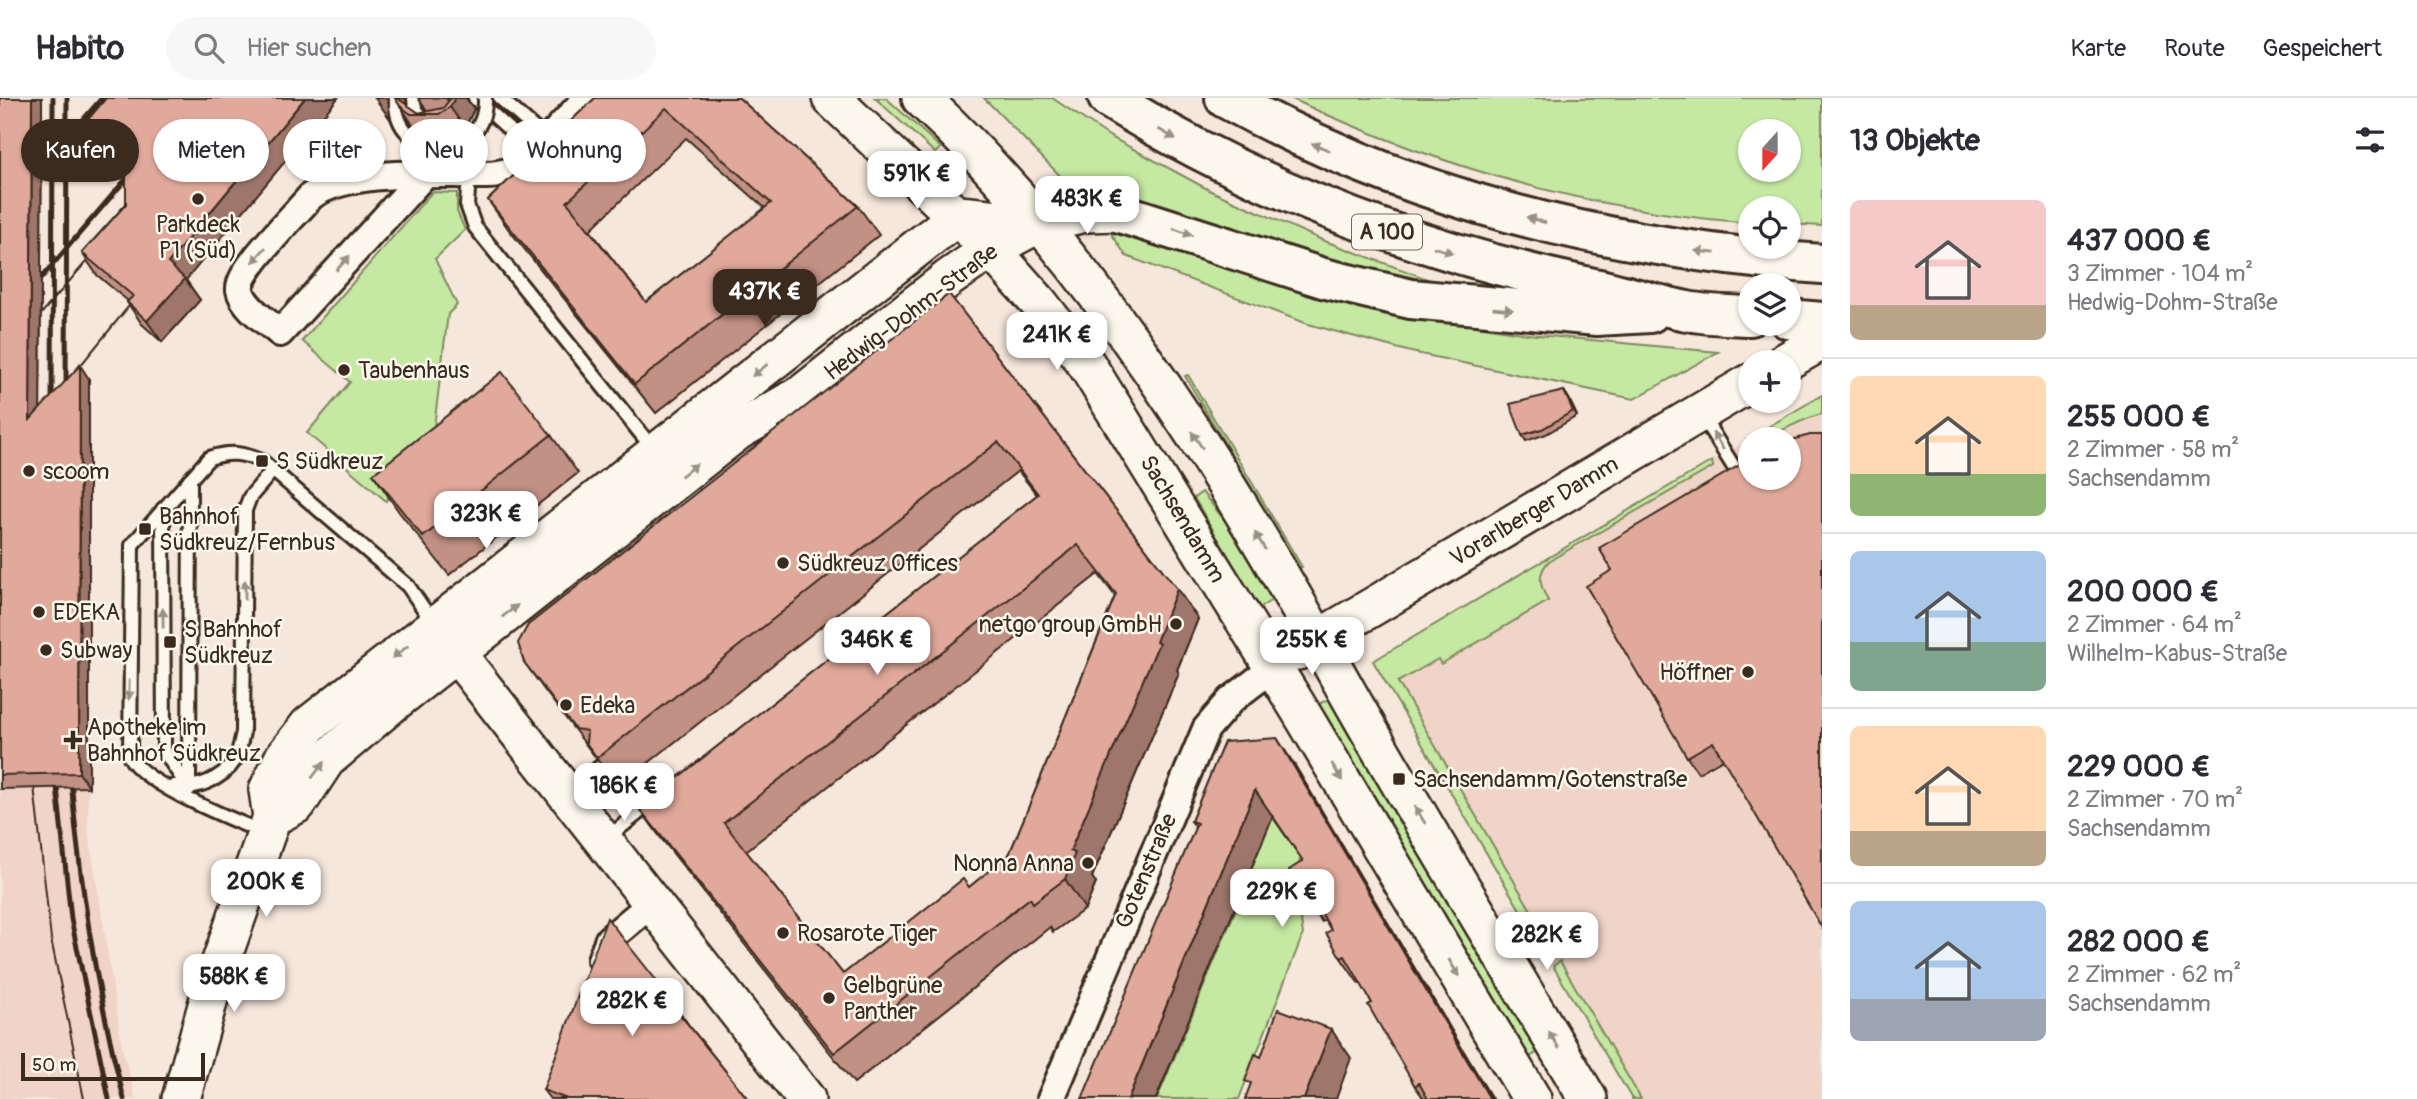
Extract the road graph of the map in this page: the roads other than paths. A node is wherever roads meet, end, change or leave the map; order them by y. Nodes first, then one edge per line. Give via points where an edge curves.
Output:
1 (396, 98) edge
2 (414, 98) edge
3 (475, 98) edge
4 (485, 98) edge
5 (500, 98) edge
6 (587, 98) edge
7 (831, 98) edge
8 (921, 98) edge
9 (1108, 98) edge
10 (1225, 98) edge
11 (422, 119) edge
12 (503, 119) edge
13 (518, 119) edge
14 (566, 119) edge
15 (425, 174) joint
16 (469, 182) edge
17 (1117, 212) joint
18 (959, 215) junction
19 (1040, 223) junction
20 (991, 249) junction
21 (1822, 264) edge
22 (1687, 311) junction
23 (1738, 315) edge
24 (1801, 320) edge
25 (1822, 322) edge
26 (1822, 341) edge
27 (1801, 353) edge
28 (1738, 390) edge
29 (1700, 413) junction
30 (656, 453) junction
31 (1735, 469) edge
32 (273, 470) junction
33 (190, 479) junction
34 (163, 509) junction
35 (1317, 638) junction
36 (446, 640) junction
37 (1274, 667) junction
38 (601, 766) edge
39 (167, 785) junction
40 (189, 789) junction
41 (663, 794) edge
42 (566, 795) junction
43 (202, 807) junction
44 (269, 825) junction
45 (602, 842) junction
46 (651, 904) junction
47 (590, 989) edge
48 (181, 1099) edge
49 (806, 1099) edge
50 (1051, 1099) edge
51 (1532, 1099) edge
52 (1588, 1099) edge

1 - 4 lane, bridge via 397,113 408,133 437,147 454,145 473,133 481,121
2 - 11 lane
3 - 12 lane
5 - 13 lane
6 - 14 street
7 - 18 street, Sachsendamm
8 - 19 street via 964,138
9 -> 22 highway, A 100 via 1171,136 1270,185 1386,232 1490,264
21 -> 10 highway, A 100 via 1677,249 1554,225 1418,186 1294,136
15 -> 15 street via 397,174 322,188 245,272 240,290 246,303 280,333
16 - 30 lane via 467,205 475,227
17 - 19 street
17 -> 22 highway via 1323,278 1411,299 1597,316
18 - 19 street, Hedwig-Dohm-Straße
18 - 20 street, Sachsendamm
18 -> 30 street, Hedwig-Dohm-Straße
19 - 20 street, Hedwig-Dohm-Straße
35 -> 19 street via 1231,492 1156,378
36 -> 20 street, Hedwig-Dohm-Straße via 738,431 802,394
20 - 37 street, Sachsendamm via 1087,365
22 - 23 highway, A 100
24 - 25 highway
26 - 27 street
28 - 29 street, Vorarlberger Damm
31 -> 29 lane
29 - 35 street, Vorarlberger Damm
30 - 36 street, Hedwig-Dohm-Straße
32 - 33 lane via 262,461 227,452 209,458
32 - 36 lane via 408,586
40 -> 32 lane via 216,778 234,760 243,732 245,510
33 - 34 lane
33 - 40 lane
34 -> 39 lane via 132,545 130,554 129,726 133,763
40 -> 34 lane via 164,751
35 - 37 street, Vorarlberger Damm
52 -> 35 street
36 - 42 street
36 - 44 street via 324,712 296,740 268,790
37 - 50 street, Gotenstraße via 1231,699 1206,729
37 -> 51 street, Sachsendamm
38 - 42 lane
39 - 40 lane
39 - 43 lane
40 - 43 lane
41 - 45 lane
42 - 45 street
43 - 44 lane
44 - 48 street via 213,985
45 - 46 street
46 - 47 street via 609,939
46 - 49 street

